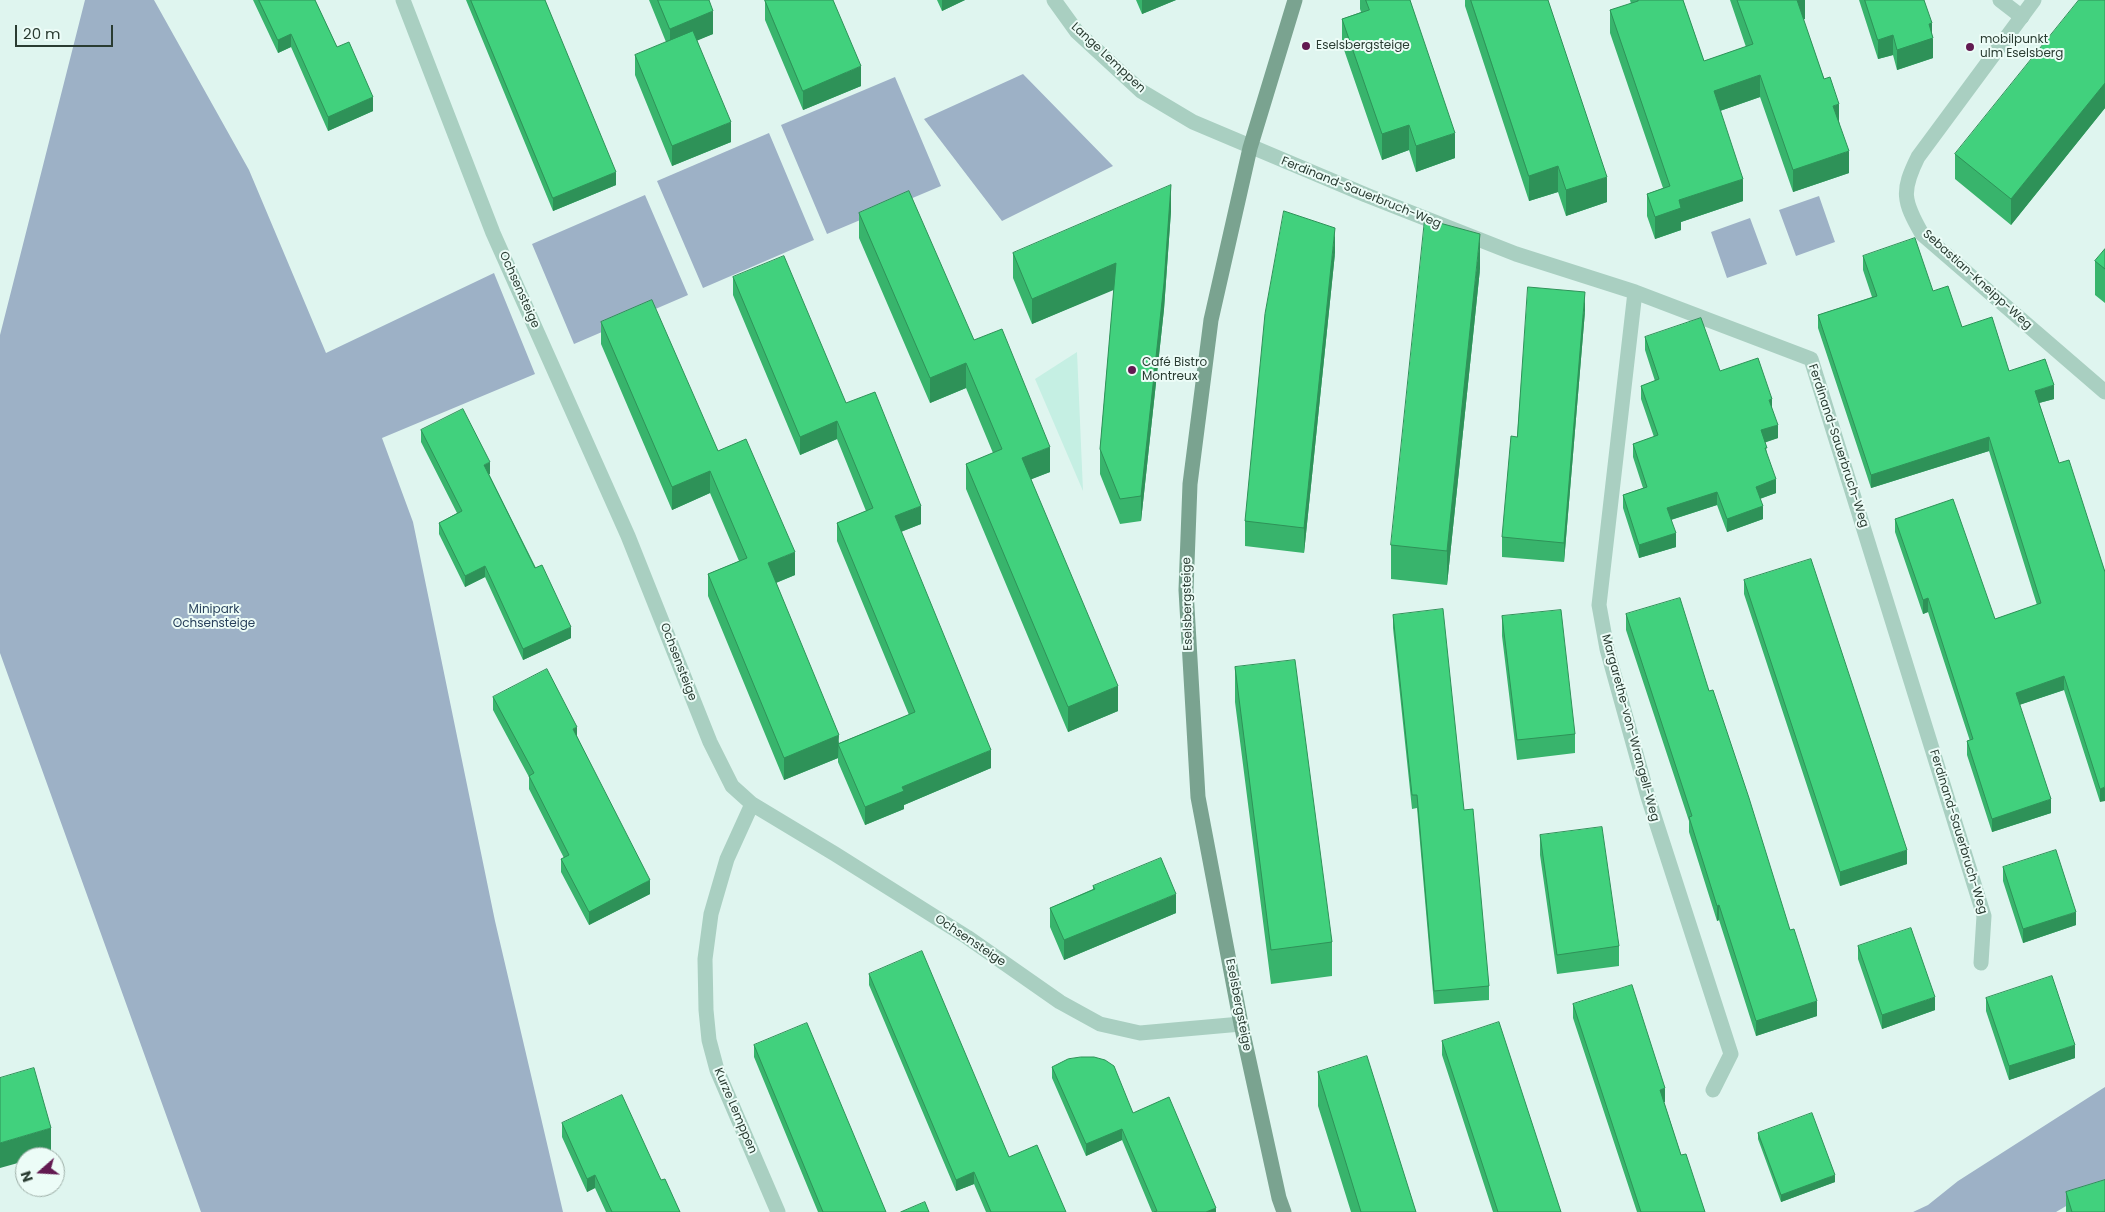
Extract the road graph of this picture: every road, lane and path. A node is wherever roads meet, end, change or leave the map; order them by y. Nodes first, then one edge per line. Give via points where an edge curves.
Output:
1 (403, 0) edge
2 (1054, 0) edge
3 (1295, 0) edge
4 (2000, 0) edge
5 (2034, 0) edge
6 (2022, 17) junction
7 (1250, 148) junction
8 (1635, 292) junction
9 (2105, 392) edge
10 (752, 804) junction
11 (1981, 964) dead end
12 (1241, 1024) junction
13 (1713, 1090) dead end
14 (778, 1212) edge
15 (1284, 1212) edge

1 - 10 street, Ochsensteige via 493,233 628,536 714,750 732,786
2 - 7 street, Lange Lemppen via 1077,32 1141,91 1193,122
3 - 7 street, Eselsbergsteige
4 - 6 street
5 - 6 street, Sebastian-Kneipp-Weg
6 - 9 street, Sebastian-Kneipp-Weg via 1918,156 1905,192 1910,214 1922,234
7 - 8 street, Ferdinand-Sauerbruch-Weg via 1516,254
7 - 12 street, Eselsbergsteige via 1211,320 1190,484 1186,590 1198,797
8 - 11 street, Ferdinand-Sauerbruch-Weg via 1811,359 1984,916
8 - 13 street, Margarethe-von-Wrangell-Weg via 1599,605 1607,649 1648,797 1731,1054
10 - 12 street, Ochsensteige via 967,937 1060,1002 1100,1024 1140,1032
10 - 14 street, Kurze Lemppen via 727,859 711,914 705,959 706,1010 717,1070
12 - 15 street, Eselsbergsteige

